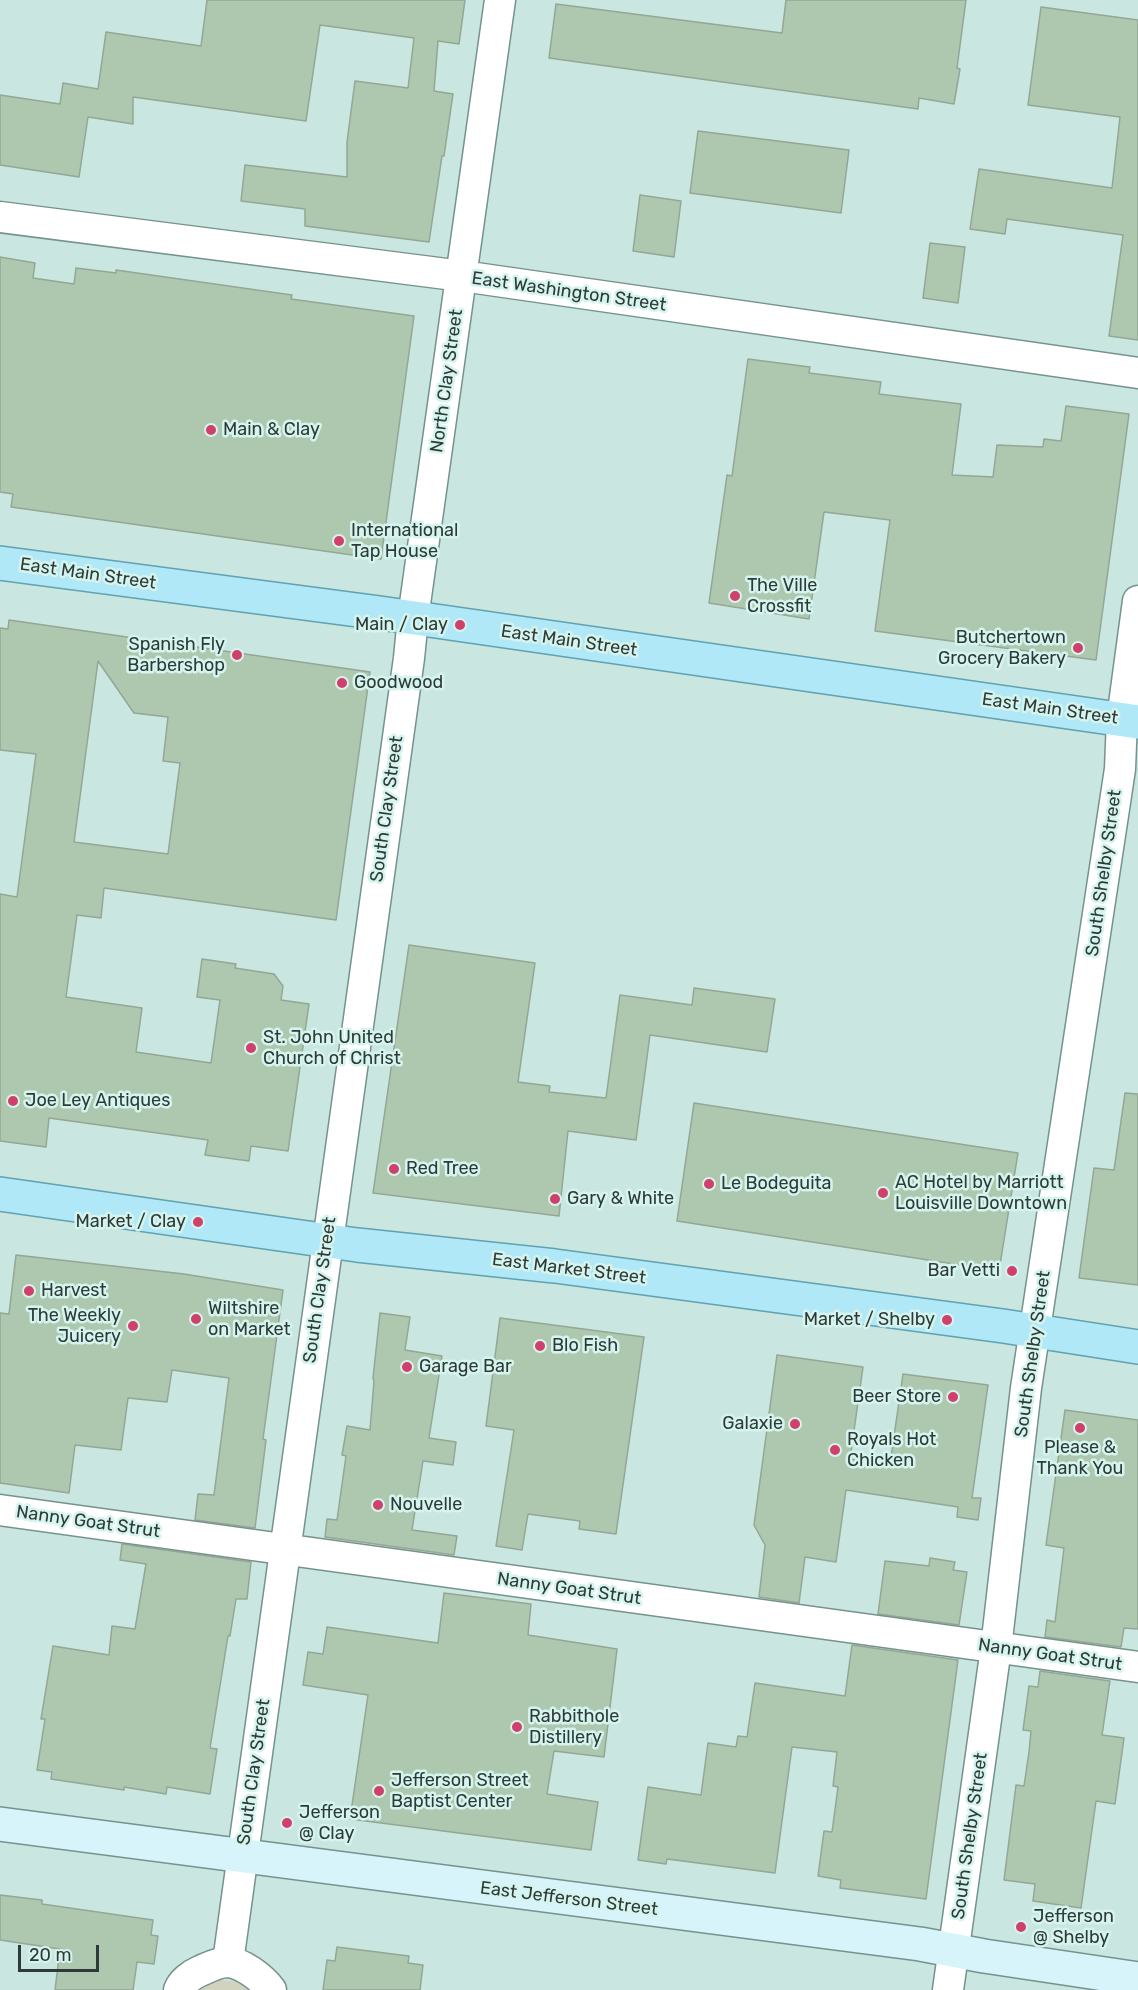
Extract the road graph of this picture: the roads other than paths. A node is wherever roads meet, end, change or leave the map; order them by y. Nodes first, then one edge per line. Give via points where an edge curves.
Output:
1 (500, 0) edge
2 (0, 217) edge
3 (462, 276) junction
4 (1138, 373) edge
5 (0, 563) edge
6 (1138, 601) edge
7 (413, 618) junction
8 (1130, 720) edge
9 (0, 1194) edge
10 (327, 1240) junction
11 (1035, 1332) junction
12 (1138, 1347) edge
13 (0, 1510) edge
14 (285, 1549) junction
15 (996, 1648) junction
16 (1138, 1667) edge
17 (0, 1824) edge
18 (242, 1856) junction
19 (954, 1951) junction
20 (228, 1962) junction
21 (1138, 1979) edge
22 (179, 1990) edge
23 (271, 1990) edge
24 (948, 1990) edge

1 - 3 street, North Clay Street
2 - 3 street, East Washington Street
3 - 4 street, East Washington Street
3 - 7 street, North Clay Street
5 - 7 main road, East Main Street
6 - 8 street, South Shelby Street
7 - 8 main road, East Main Street
7 - 10 street, South Clay Street
8 - 11 street, South Shelby Street
9 - 10 main road, East Market Street
10 - 11 main road, East Market Street via 555,1266
10 - 14 street, South Clay Street
11 - 12 main road, East Market Street
11 - 15 street, South Shelby Street
13 - 14 street, Nanny Goat Strut
14 - 15 street, Nanny Goat Strut
14 - 18 street, South Clay Street
15 - 16 street, Nanny Goat Strut
15 - 19 street, South Shelby Street
17 - 18 street, East Jefferson Street
18 - 19 street, East Jefferson Street
18 - 20 street, South Clay Street
19 - 21 street, East Jefferson Street
19 - 24 street, South Shelby Street
20 - 22 street via 195,1973
20 - 23 street via 253,1972

